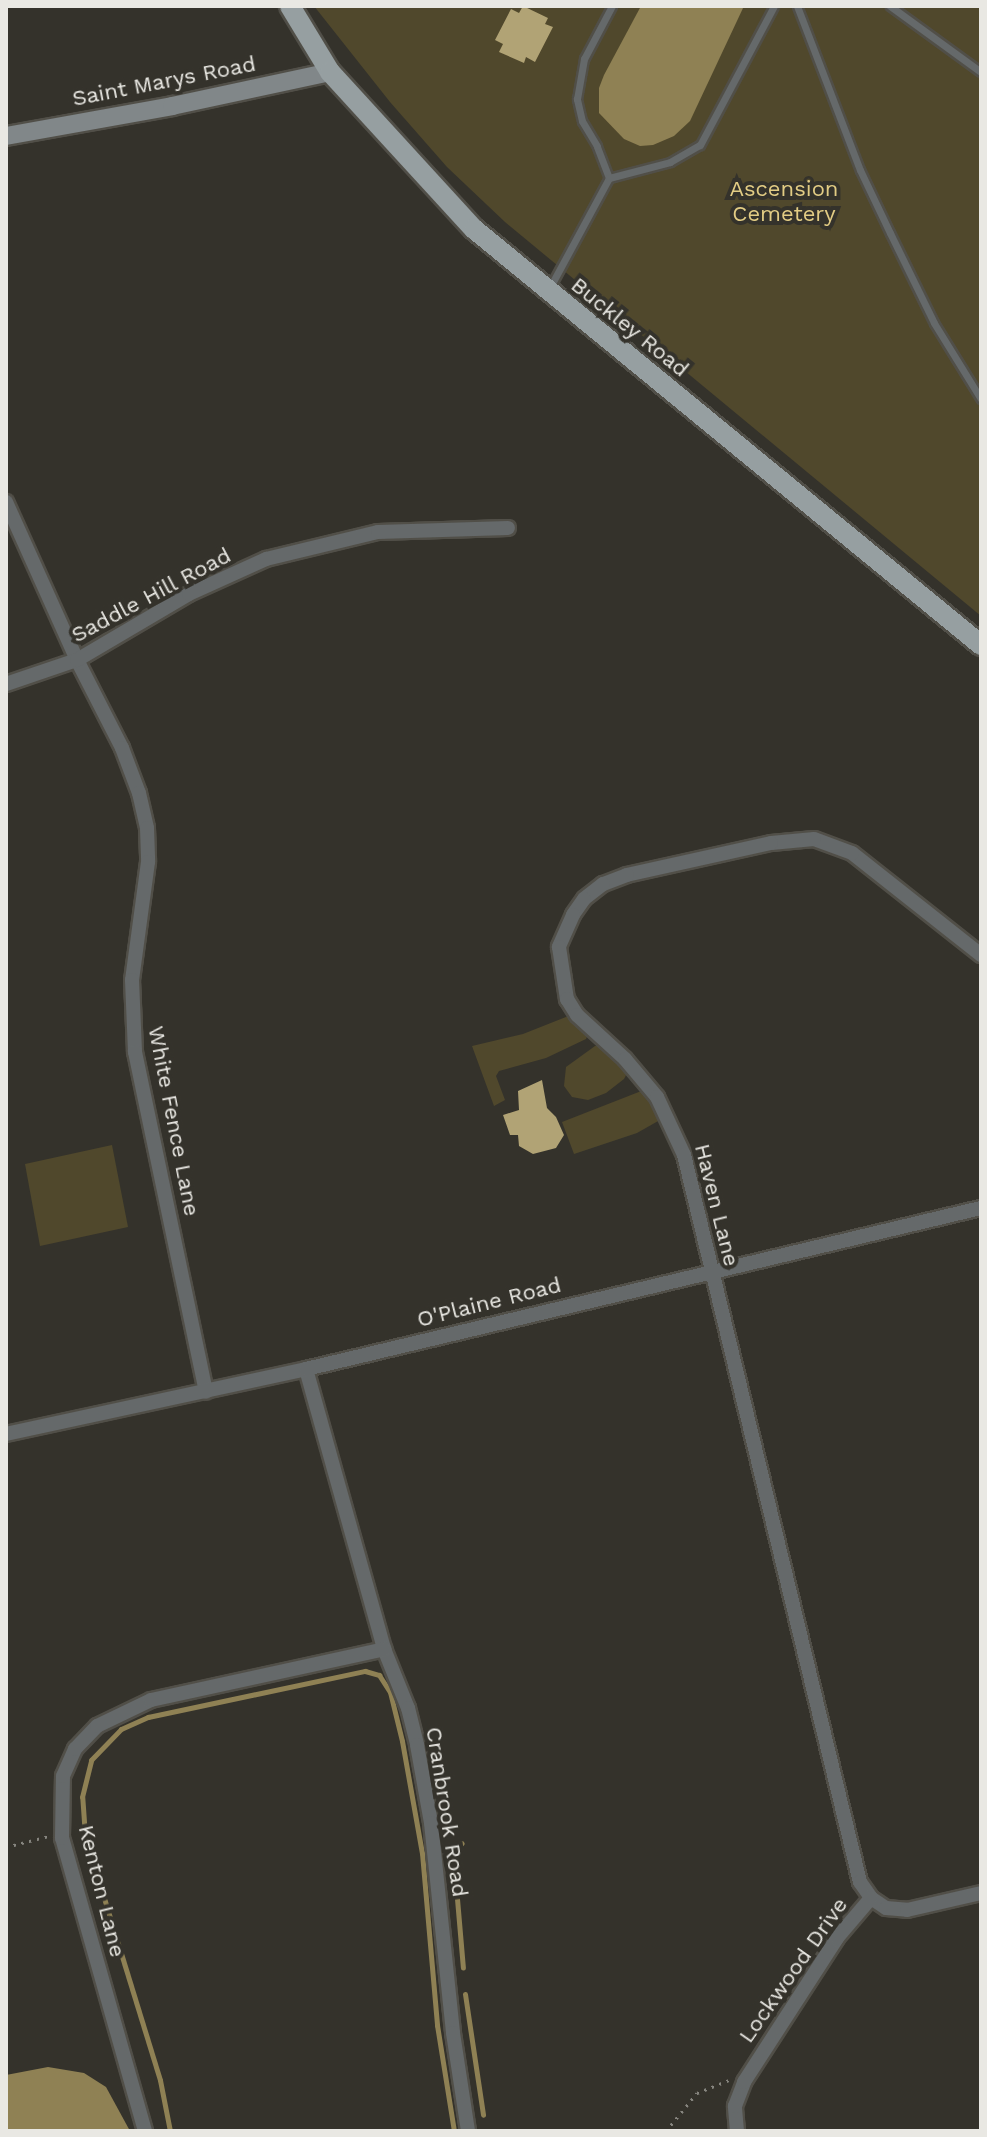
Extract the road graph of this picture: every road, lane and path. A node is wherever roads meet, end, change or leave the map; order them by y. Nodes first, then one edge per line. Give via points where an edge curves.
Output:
1 (290, 6) edge
2 (612, 6) edge
3 (774, 6) edge
4 (797, 6) edge
5 (890, 6) edge
6 (330, 72) junction
7 (981, 72) edge
8 (6, 136) edge
9 (609, 178) junction
10 (548, 291) junction
11 (981, 399) edge
12 (6, 502) edge
13 (508, 528) dead end
14 (981, 645) edge
15 (77, 660) junction
16 (6, 684) edge
17 (981, 955) edge
18 (981, 1208) edge
19 (710, 1271) junction
20 (306, 1369) junction
21 (206, 1392) junction
22 (6, 1434) edge
23 (384, 1649) junction
24 (62, 1834) junction
25 (6, 1847) edge
26 (981, 1893) edge
27 (871, 1898) junction
28 (744, 2082) junction
29 (145, 2131) edge
30 (468, 2131) edge
31 (666, 2131) edge
32 (737, 2131) edge

1 - 6 main road, Buckley Road
2 - 9 lane via 584,59 577,99
3 - 9 lane via 700,145 670,162
4 - 11 lane via 860,170 934,323
5 - 7 lane
6 - 8 main road, Saint Marys Road
6 - 10 main road, Buckley Road via 474,229
9 - 10 lane
10 - 14 main road, Buckley Road
12 - 15 street, White Fence Lane
13 - 15 street, Saddle Hill Road via 378,532 266,559 189,594
15 - 16 street, Saddle Hill Road
15 - 21 street, White Fence Lane via 122,748 147,828 148,862 132,980 135,1052
17 - 19 street, Haven Lane via 852,853 814,839 771,843 627,875 584,899 559,947 567,999 662,1107 684,1155
18 - 19 street, O'Plaine Road
19 - 20 street, O'Plaine Road
19 - 27 street, Haven Lane via 852,1859
20 - 21 street, O'Plaine Road
20 - 23 street, Cranbrook Road
21 - 22 street, O'Plaine Road
23 - 24 street, Kenton Lane via 151,1700 97,1726 75,1749 63,1776
23 - 30 street, Cranbrook Road via 408,1708 431,1823
24 - 25 path
24 - 29 street, Kenton Lane
26 - 27 street, Lockwood Drive via 907,1910 886,1908
27 - 28 street, Lockwood Drive via 837,1938
28 - 31 path via 725,2081 697,2093
28 - 32 street, Lockwood Drive via 735,2106

